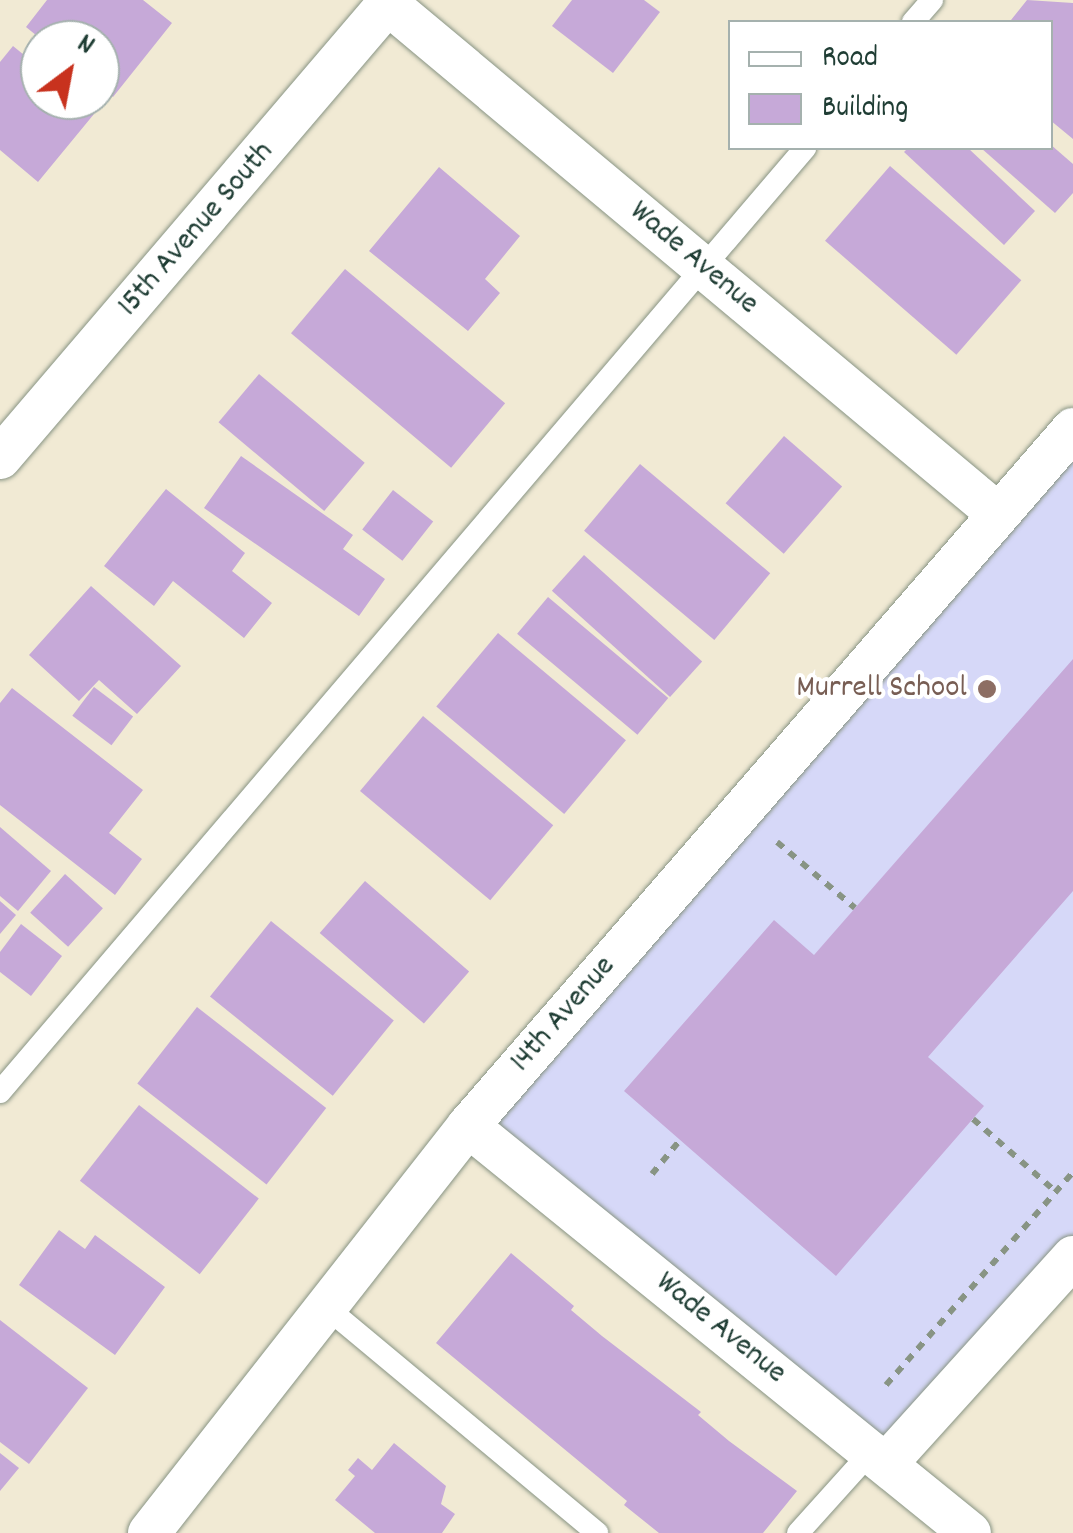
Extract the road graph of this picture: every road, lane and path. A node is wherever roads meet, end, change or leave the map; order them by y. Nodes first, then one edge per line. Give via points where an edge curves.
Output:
1 (932, 0) edge
2 (390, 2) edge
3 (915, 20) edge
4 (803, 150) edge
5 (702, 266) junction
6 (1073, 429) edge
7 (0, 458) edge
8 (998, 514) junction
9 (777, 842) dead end
10 (855, 908) dead end
11 (0, 1092) edge
12 (973, 1119) dead end
13 (468, 1126) junction
14 (680, 1140) dead end
15 (1073, 1172) edge
16 (652, 1174) dead end
17 (1056, 1192) junction
18 (1073, 1257) edge
19 (326, 1307) junction
20 (886, 1385) dead end
21 (878, 1458) junction
22 (149, 1533) edge
23 (597, 1533) edge
24 (798, 1533) edge
25 (970, 1533) edge

1 - 3 lane
2 - 5 street, Wade Avenue
2 - 7 street, 15th Avenue South
4 - 5 lane
5 - 8 street, Wade Avenue
5 - 11 lane
6 - 8 street, 14th Avenue
8 - 13 street, 14th Avenue
9 - 10 path
12 - 17 path
13 - 19 street, 14th Avenue
13 - 21 street, Wade Avenue
14 - 16 path
15 - 17 path
17 - 20 path
18 - 21 street
19 - 22 street, 14th Avenue
19 - 23 lane
21 - 24 lane
21 - 25 street, Wade Avenue

